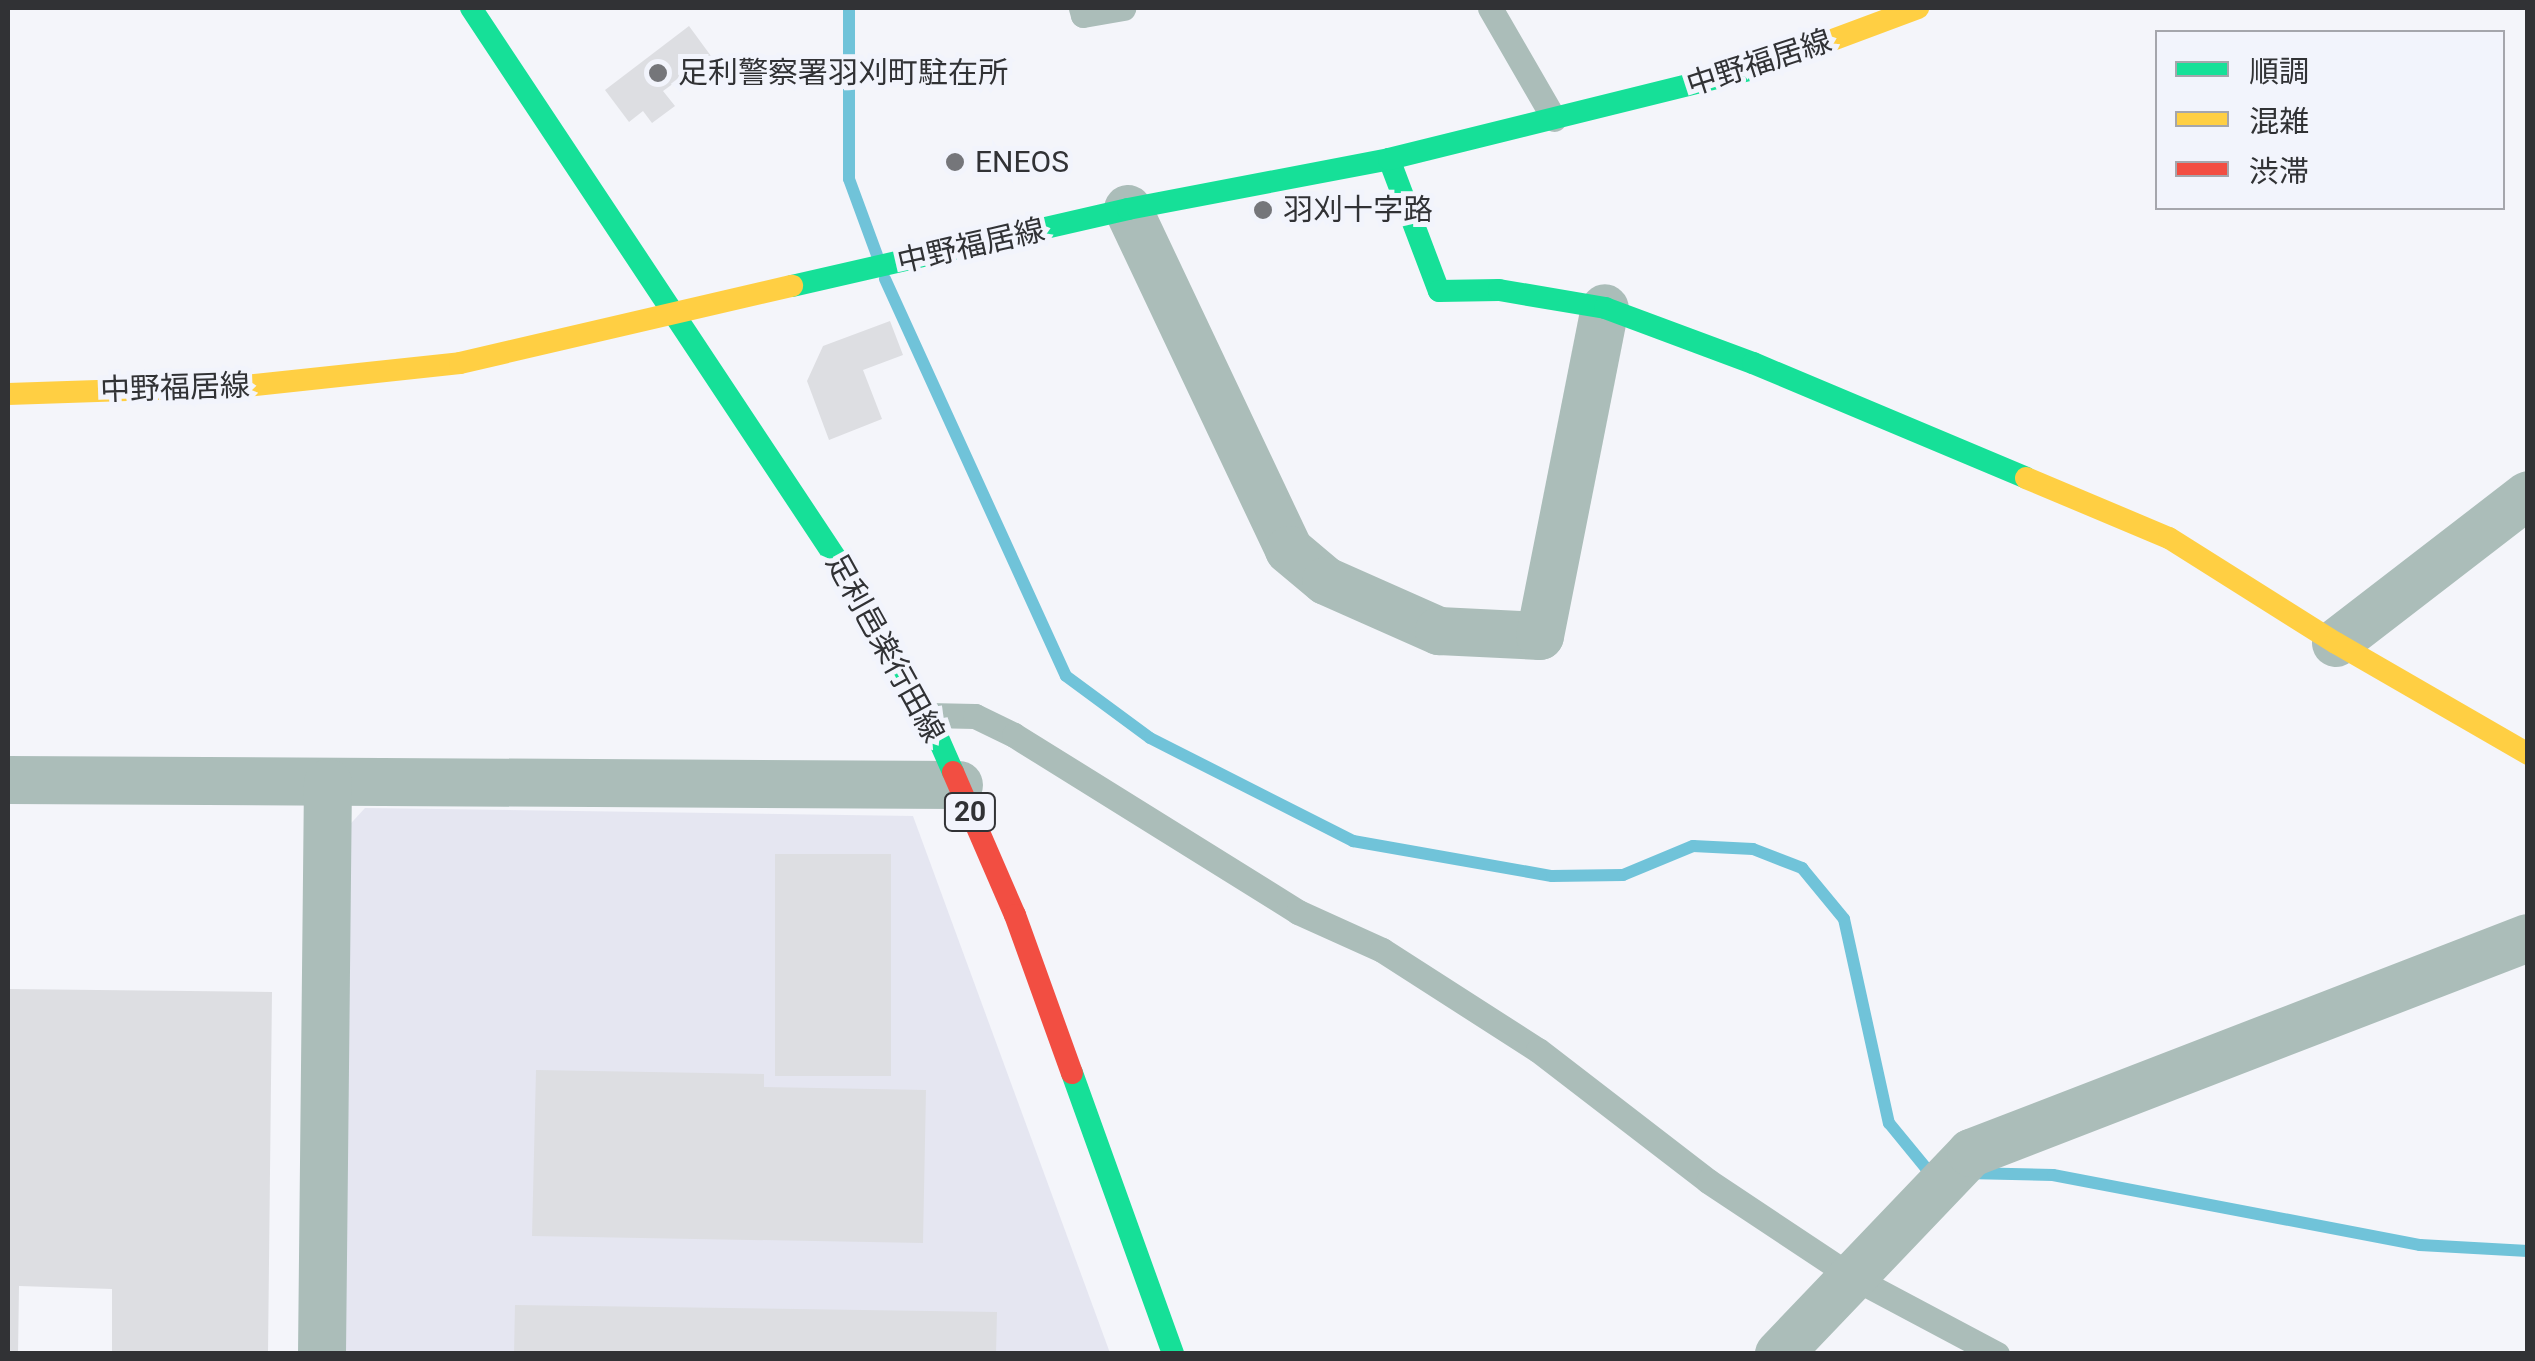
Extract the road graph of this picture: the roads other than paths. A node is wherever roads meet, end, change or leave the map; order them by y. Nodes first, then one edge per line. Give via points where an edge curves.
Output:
1 (471, 8) edge
2 (1081, 8) edge
3 (1123, 8) edge
4 (1490, 8) edge
5 (1918, 8) edge
6 (1554, 119) junction
7 (1390, 159) junction
8 (1128, 209) junction
9 (1605, 308) junction
10 (675, 316) junction
11 (8, 394) edge
12 (2528, 495) edge
13 (2336, 643) junction
14 (928, 715) junction
15 (2528, 754) edge
16 (8, 780) edge
17 (328, 782) junction
18 (959, 786) junction
19 (2528, 938) edge
20 (1854, 1278) junction
21 (322, 1354) edge
22 (1173, 1354) edge
23 (1778, 1354) edge
24 (1997, 1354) edge

1 - 10 main road, 足利邑楽行田線 / 20
2 - 3 lane via 1083,15
4 - 6 lane
5 - 6 main road, 中野福居線 via 1748,72
6 - 7 main road, 中野福居線
7 - 8 main road, 中野福居線
7 - 9 main road via 1439,290 1499,290
8 - 9 street via 1289,550 1326,581 1438,631 1540,636
8 - 10 main road, 中野福居線
9 - 13 main road via 1754,362 2169,538
10 - 11 main road, 中野福居線 via 460,363 355,377
10 - 14 main road, 足利邑楽行田線 / 20 via 853,584
12 - 13 street
13 - 15 main road
14 - 18 main road, 足利邑楽行田線 / 20
14 - 20 lane via 975,716 1014,736 1298,912 1382,950 1538,1050 1708,1181
16 - 17 street
17 - 18 street
17 - 21 street
18 - 22 main road, 足利邑楽行田線 / 20 via 1015,915
19 - 20 street via 1971,1152
20 - 23 street
20 - 24 lane

